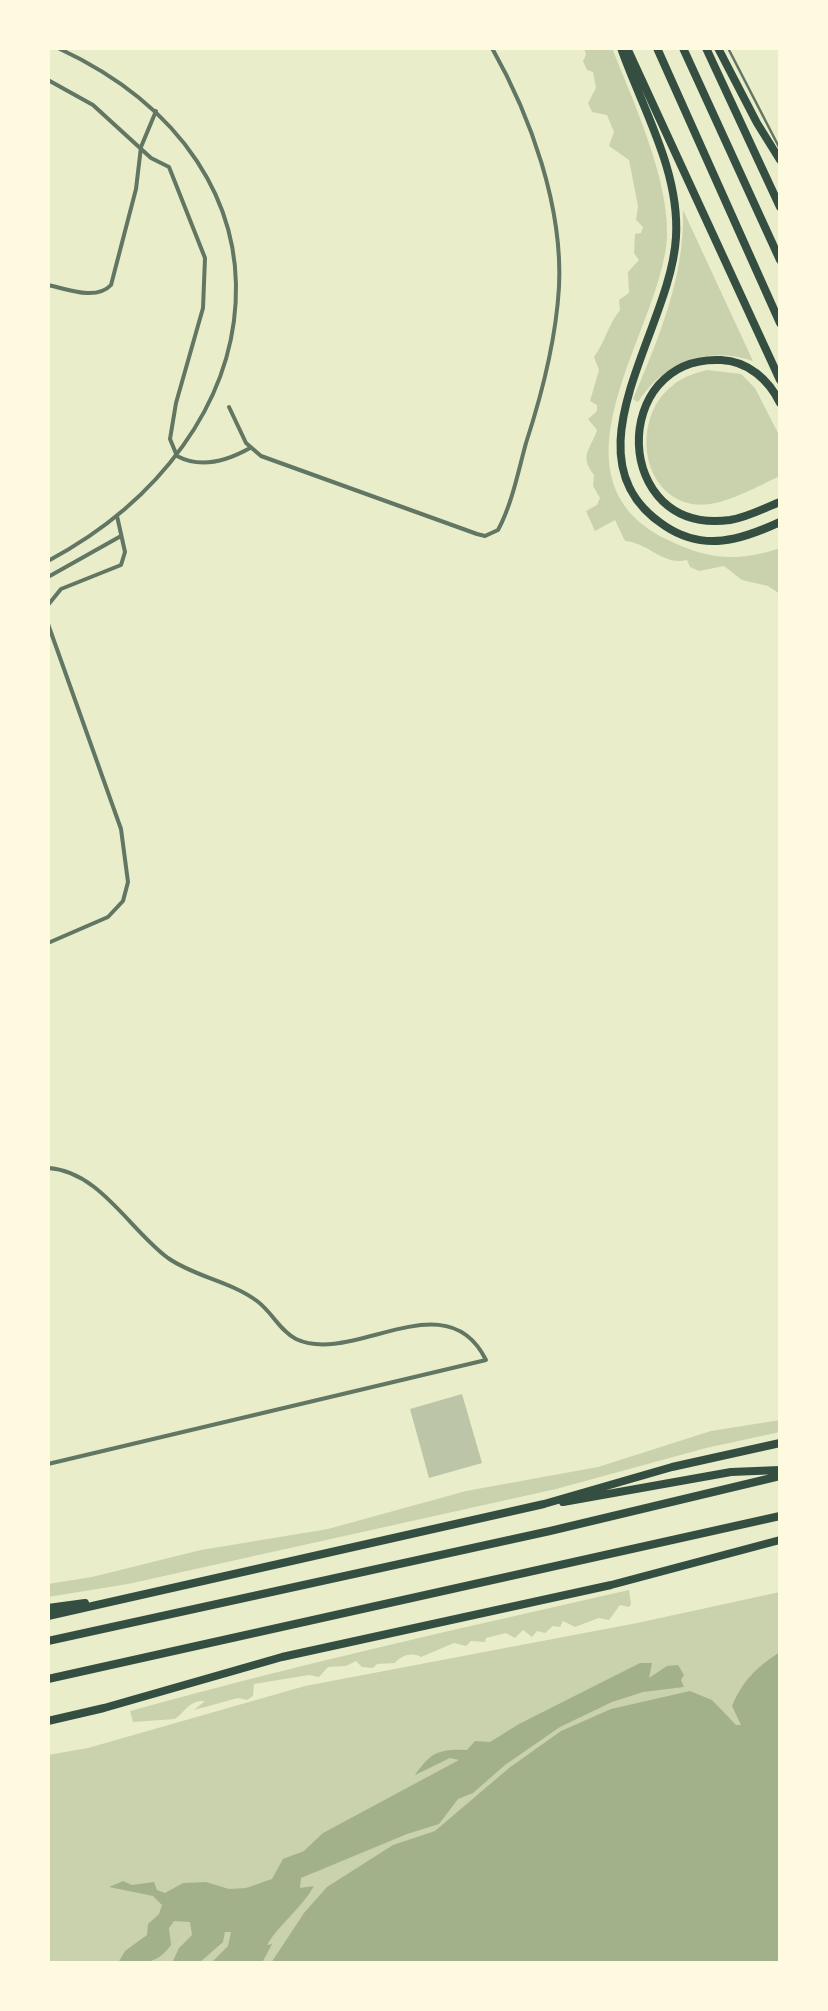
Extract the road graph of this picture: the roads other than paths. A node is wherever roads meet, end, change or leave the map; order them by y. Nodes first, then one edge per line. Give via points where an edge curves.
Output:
1 (58, 48) edge
2 (492, 48) edge
3 (624, 48) edge
4 (657, 48) edge
5 (684, 48) edge
6 (706, 48) edge
7 (718, 48) edge
8 (728, 48) edge
9 (48, 80) edge
10 (156, 111) junction
11 (141, 148) junction
12 (780, 150) edge
13 (780, 160) edge
14 (780, 207) edge
15 (780, 260) edge
16 (48, 285) edge
17 (780, 322) edge
18 (780, 380) edge
19 (780, 403) edge
20 (229, 407) dead end
21 (250, 448) junction
22 (177, 456) junction
23 (780, 502) edge
24 (117, 516) junction
25 (780, 522) edge
26 (121, 536) junction
27 (48, 560) edge
28 (48, 577) edge
29 (48, 605) edge
30 (48, 624) edge
31 (48, 943) edge
32 (48, 1168) edge
33 (780, 1444) edge
34 (48, 1464) edge
35 (780, 1473) edge
36 (544, 1504) junction
37 (780, 1516) edge
38 (780, 1543) edge
39 (129, 1598) junction
40 (48, 1608) edge
41 (48, 1616) edge
42 (48, 1642) edge
43 (48, 1679) edge
44 (48, 1721) edge

1 - 10 street via 111,76
2 - 21 street via 536,152 559,255 557,311 536,409 498,530 477,534
3 - 18 highway
3 - 25 highway via 669,174 676,235 666,294 620,422 624,477 650,514 686,537 728,542
4 - 17 highway
5 - 15 highway
6 - 14 highway
7 - 13 highway
8 - 12 lane
9 - 11 street via 106,114
10 - 11 street
10 - 22 street via 218,193 236,270 217,387
11 - 16 street via 111,285 94,294
11 - 22 street via 169,168 206,258 203,308 170,440
19 - 23 highway via 768,383 742,365 710,360 686,366 646,404 637,449 654,492 692,516 727,520
20 - 21 street
21 - 22 street via 204,464
22 - 24 street
24 - 26 street
24 - 27 street
26 - 28 street
26 - 29 street via 120,565 61,589
30 - 31 street via 120,829 128,882 123,901 108,917
32 - 34 street via 79,1176 169,1258 251,1297 295,1338 329,1344 434,1324 470,1339 486,1360
33 - 36 highway
35 - 36 highway via 731,1472
35 - 42 highway
36 - 39 highway
37 - 43 highway
38 - 44 highway via 282,1656
39 - 40 highway
39 - 41 highway

